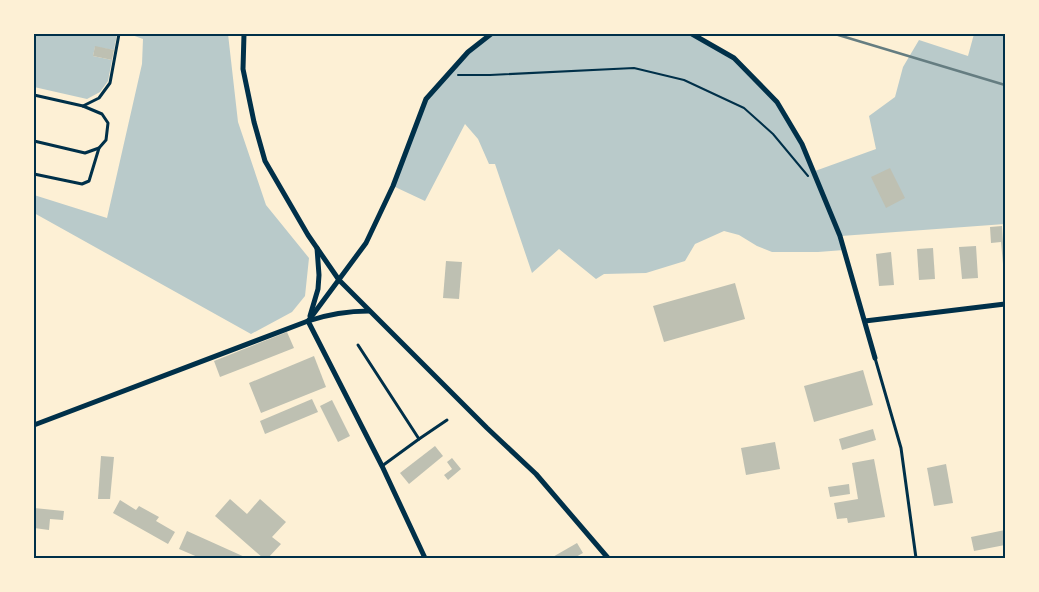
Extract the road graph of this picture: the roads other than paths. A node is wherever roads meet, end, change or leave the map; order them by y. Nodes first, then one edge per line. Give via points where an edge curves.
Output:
1 (118, 34) edge
2 (244, 34) edge
3 (491, 34) edge
4 (692, 34) edge
5 (34, 95) edge
6 (83, 106) junction
7 (34, 141) edge
8 (99, 148) junction
9 (34, 174) edge
10 (316, 245) junction
11 (339, 280) junction
12 (1005, 304) edge
13 (369, 311) junction
14 (308, 321) junction
15 (864, 321) junction
16 (358, 344) dead end
17 (875, 358) joint
18 (447, 420) dead end
19 (34, 425) edge
20 (419, 439) junction
21 (382, 466) junction
22 (425, 558) edge
23 (608, 558) edge
24 (916, 558) edge

1 - 6 lane via 110,83 100,98
2 - 10 street via 243,69 265,161
3 - 11 street via 468,52 426,99 383,209 366,244
4 - 15 street via 734,58 777,102 802,144 818,180 840,236
5 - 6 lane
6 - 8 lane via 102,114 108,122 106,140
7 - 8 lane via 85,153
8 - 9 lane via 89,181 82,184
10 - 11 street
10 - 14 street via 318,288
11 - 13 street
11 - 14 street
12 - 15 street
13 - 14 street via 328,314
13 - 23 street via 536,474
14 - 19 street
14 - 21 street
15 - 17 street
16 - 20 lane
17 - 24 lane via 902,448
18 - 20 lane
20 - 21 lane
21 - 22 street

